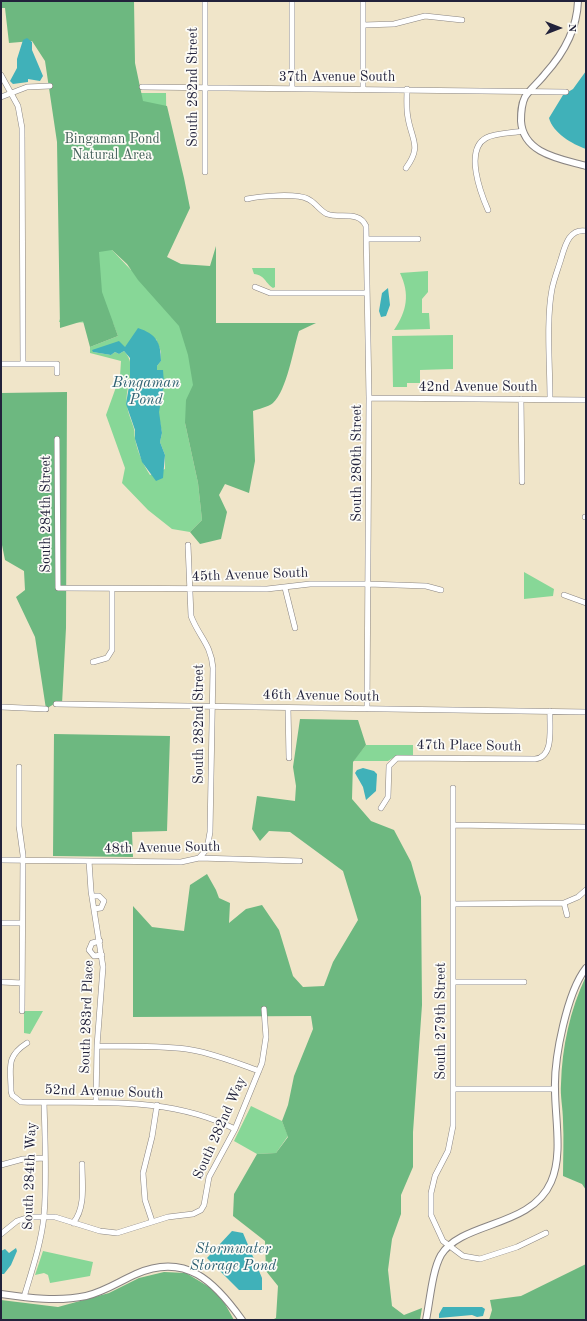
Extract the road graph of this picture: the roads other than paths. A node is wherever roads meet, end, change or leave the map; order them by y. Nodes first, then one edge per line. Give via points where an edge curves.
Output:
1 (205, 1) edge
2 (292, 1) edge
3 (363, 1) edge
4 (578, 1) edge
5 (462, 20) dead end
6 (364, 24) junction
7 (1, 75) edge
8 (50, 86) dead end
9 (142, 87) dead end
10 (206, 87) junction
11 (292, 89) junction
12 (363, 89) junction
13 (406, 89) junction
14 (531, 90) junction
15 (11, 92) junction
16 (566, 92) dead end
17 (1, 97) edge
18 (523, 131) junction
19 (586, 166) edge
20 (406, 168) dead end
21 (205, 172) dead end
22 (247, 199) dead end
23 (488, 210) dead end
24 (586, 231) edge
25 (367, 239) junction
26 (418, 239) dead end
27 (255, 287) dead end
28 (367, 293) junction
29 (1, 364) edge
30 (23, 364) junction
31 (57, 373) dead end
32 (369, 398) junction
33 (521, 399) junction
34 (550, 399) junction
35 (586, 400) edge
36 (57, 438) dead end
37 (522, 482) dead end
38 (188, 545) dead end
39 (368, 584) junction
40 (58, 588) joint
41 (285, 588) junction
42 (112, 589) junction
43 (189, 590) junction
44 (441, 590) dead end
45 (564, 595) dead end
46 (586, 603) edge
47 (295, 628) dead end
48 (93, 662) dead end
49 (56, 704) dead end
50 (1, 707) edge
51 (213, 707) junction
52 (288, 708) junction
53 (46, 709) dead end
54 (367, 709) junction
55 (550, 711) junction
56 (586, 712) edge
57 (289, 758) dead end
58 (19, 767) dead end
59 (453, 788) dead end
60 (381, 808) dead end
61 (453, 825) junction
62 (586, 827) edge
63 (199, 858) junction
64 (1, 860) edge
65 (23, 860) junction
66 (89, 861) junction
67 (300, 861) dead end
68 (586, 890) edge
69 (92, 896) junction
70 (564, 903) junction
71 (453, 904) junction
72 (94, 909) junction
73 (567, 915) dead end
74 (1, 923) edge
75 (22, 923) junction
76 (100, 941) junction
77 (102, 955) junction
78 (586, 968) edge
79 (1, 982) edge
80 (22, 982) junction
81 (454, 982) junction
82 (524, 982) dead end
83 (264, 1009) dead end
84 (22, 1011) dead end
85 (27, 1043) dead end
86 (97, 1046) junction
87 (259, 1071) junction
88 (453, 1089) junction
89 (555, 1089) junction
90 (44, 1102) junction
91 (96, 1102) junction
92 (157, 1105) junction
93 (235, 1129) junction
94 (45, 1158) junction
95 (82, 1164) dead end
96 (1, 1165) edge
97 (44, 1216) junction
98 (152, 1221) junction
99 (73, 1223) junction
100 (546, 1233) dead end
101 (1, 1234) edge
102 (448, 1245) junction
103 (1, 1294) edge
104 (24, 1297) junction
105 (242, 1320) edge
106 (426, 1320) edge

1 - 10 street, South 282nd Street
2 - 11 street
3 - 6 street
4 - 14 street via 575,24 567,44
5 - 6 street via 425,16 394,24
6 - 12 street
7 - 15 street
8 - 15 street via 27,87
9 - 10 street, 37th Avenue South
10 - 11 street, 37th Avenue South
10 - 21 street, South 282nd Street
11 - 12 street, 37th Avenue South
12 - 13 street, 37th Avenue South
13 - 14 street, 37th Avenue South
13 - 20 street via 407,117 415,149 414,157
14 - 16 street, 37th Avenue South
14 - 18 street via 522,107
15 - 17 street
15 - 30 street via 18,106 22,128
18 - 19 street via 534,147 546,154
18 - 23 street via 490,136 483,140 478,148 476,175
22 - 25 street, South 280th Street via 301,197 311,200 328,214 354,216 360,219 366,226
24 - 34 street via 579,230 572,234 564,247 552,288
25 - 26 street
25 - 28 street, South 280th Street
27 - 28 street via 270,293
28 - 32 street, South 280th Street
29 - 30 street
30 - 31 street via 57,364
32 - 33 street, 42nd Avenue South
32 - 39 street, South 280th Street
33 - 34 street, 42nd Avenue South
33 - 37 street
34 - 35 street, 42nd Avenue South
36 - 40 street, South 284th Street
38 - 43 street, South 282nd Street
39 - 41 street, 45th Avenue South via 310,584
39 - 44 street, 45th Avenue South via 426,586
39 - 54 street, South 280th Street
40 - 42 street, 45th Avenue South
41 - 43 street, 45th Avenue South
41 - 47 street
42 - 43 street, 45th Avenue South
42 - 48 street via 112,650 107,658
43 - 51 street, South 282nd Street via 191,616 211,653
45 - 46 street
49 - 51 street, 46th Avenue South
50 - 53 street
51 - 52 street, 46th Avenue South
51 - 63 street, South 282nd Street via 209,837 207,849
52 - 54 street, 46th Avenue South
52 - 57 street
54 - 55 street, 46th Avenue South
55 - 56 street, 46th Avenue South
55 - 60 street, 47th Place South via 549,750 544,756 535,759 401,757 393,760 389,766 388,797
58 - 65 street via 19,826
59 - 61 street, South 279th Street
61 - 62 street
61 - 71 street, South 279th Street
63 - 66 street, 48th Avenue South via 181,862
63 - 67 street, 48th Avenue South
64 - 65 street, 48th Avenue South
65 - 66 street, 48th Avenue South
65 - 75 street
66 - 69 street, South 283rd Place
68 - 70 street via 582,895
69 - 72 street, South 283rd Place
69 - 72 street via 99,896 104,901 101,908
70 - 71 street
70 - 73 street
71 - 81 street, South 279th Street
72 - 76 street, South 283rd Place
74 - 75 street
75 - 80 street
76 - 77 street, South 283rd Place
76 - 77 street via 92,943 89,950 94,956
77 - 86 street, South 283rd Place
78 - 89 street via 570,1004 555,1072
79 - 80 street
80 - 84 street
81 - 82 street
81 - 88 street, South 279th Street
83 - 87 street, South 282nd Way via 266,1037
85 - 90 street, 52nd Avenue South via 14,1052 11,1060 12,1095 21,1102
86 - 87 street via 192,1050
86 - 91 street, South 283rd Place
87 - 93 street, South 282nd Way
88 - 89 street
88 - 102 street, South 279th Street via 451,1138 448,1151 432,1185 430,1198 431,1215 435,1226
89 - 102 street via 557,1154 554,1176 548,1189 537,1202 525,1210
90 - 91 street, 52nd Avenue South
90 - 94 street, South 284th Way
91 - 92 street, 52nd Avenue South
92 - 93 street, 52nd Avenue South via 195,1113
92 - 98 street via 144,1173 145,1200
93 - 98 street, South 282nd Way via 208,1176 201,1210 193,1214
94 - 96 street via 23,1159
94 - 97 street, South 284th Way
95 - 99 street via 81,1208
97 - 99 street
97 - 101 street via 22,1218
97 - 104 street, South 284th Way via 38,1250
98 - 99 street via 117,1233
100 - 102 street, South 279th Street via 517,1247 480,1259 463,1256
102 - 106 street via 437,1264
103 - 104 street
104 - 105 street via 57,1299 87,1296 146,1270 176,1268 197,1273 211,1283

